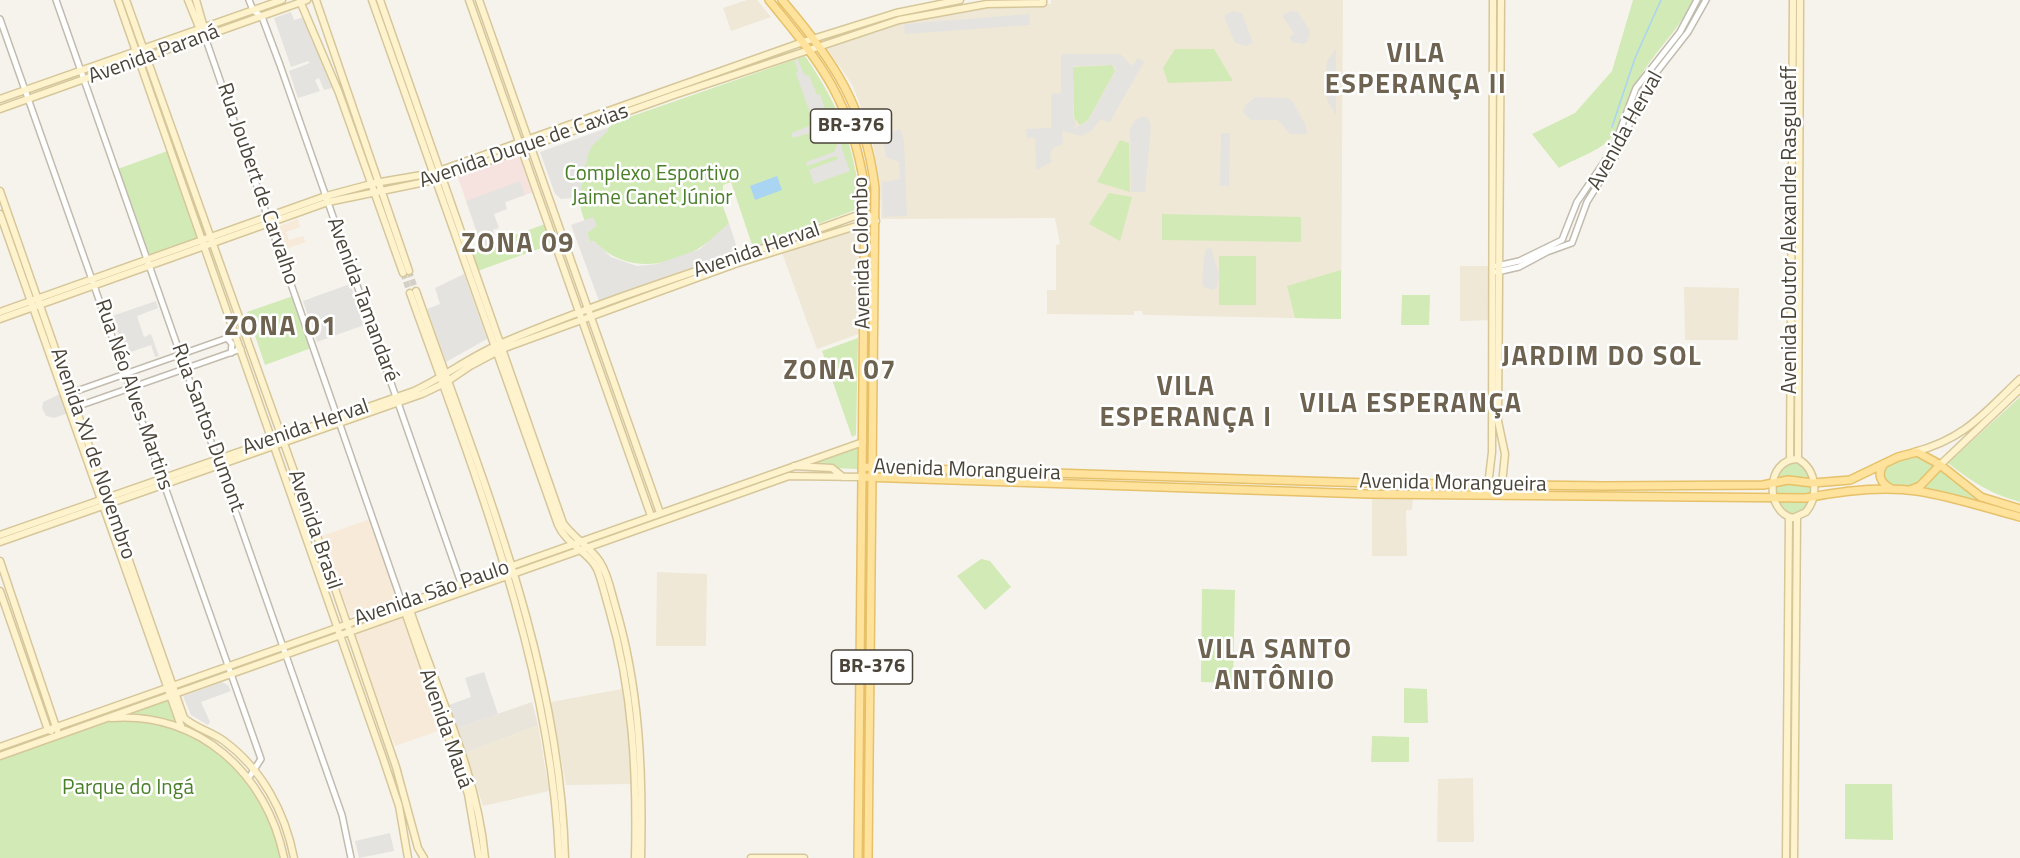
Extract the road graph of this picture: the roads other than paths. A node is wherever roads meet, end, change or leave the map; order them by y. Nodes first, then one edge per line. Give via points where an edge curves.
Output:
1 (56, 0) edge
2 (118, 0) edge
3 (126, 0) edge
4 (188, 0) edge
5 (196, 0) edge
6 (249, 0) edge
7 (282, 0) edge
8 (316, 0) edge
9 (372, 0) edge
10 (380, 0) edge
11 (468, 0) edge
12 (479, 0) edge
13 (1493, 0) edge
14 (1501, 0) edge
15 (1697, 0) edge
16 (1706, 0) edge
17 (1793, 0) edge
18 (1800, 0) edge
19 (303, 1) edge
20 (775, 1) edge
21 (1043, 1) edge
22 (996, 2) edge
23 (274, 3) junction
24 (961, 3) edge
25 (285, 9) junction
26 (253, 10) junction
27 (232, 17) junction
28 (262, 17) junction
29 (0, 20) edge
30 (202, 28) junction
31 (225, 30) junction
32 (205, 37) junction
33 (174, 38) junction
34 (816, 42) junction
35 (186, 44) junction
36 (806, 45) junction
37 (143, 48) junction
38 (136, 51) junction
39 (146, 57) junction
40 (111, 60) junction
41 (139, 60) junction
42 (745, 62) junction
43 (127, 64) junction
44 (757, 66) junction
45 (725, 68) junction
46 (80, 71) junction
47 (67, 76) junction
48 (83, 80) junction
49 (720, 80) junction
50 (59, 88) junction
51 (26, 91) junction
52 (0, 99) edge
53 (28, 99) junction
54 (0, 109) edge
55 (527, 139) junction
56 (519, 142) junction
57 (530, 146) junction
58 (521, 149) junction
59 (438, 175) junction
60 (401, 181) junction
61 (416, 185) junction
62 (376, 187) junction
63 (358, 188) junction
64 (0, 191) edge
65 (351, 196) junction
66 (327, 199) junction
67 (291, 208) junction
68 (306, 210) junction
69 (865, 213) junction
70 (0, 214) edge
71 (270, 220) junction
72 (876, 221) junction
73 (253, 222) junction
74 (866, 222) junction
75 (815, 230) junction
76 (242, 234) junction
77 (213, 241) junction
78 (810, 242) junction
79 (204, 244) junction
80 (170, 252) junction
81 (184, 255) junction
82 (148, 263) junction
83 (123, 268) junction
84 (1492, 269) junction
85 (1500, 269) junction
86 (700, 271) junction
87 (406, 272) tunnel mouth
88 (115, 279) junction
89 (696, 279) junction
90 (93, 282) junction
91 (648, 289) junction
92 (61, 290) junction
93 (413, 292) tunnel mouth
94 (73, 293) junction
95 (660, 293) junction
96 (621, 299) junction
97 (35, 303) junction
98 (865, 305) junction
99 (875, 305) junction
100 (16, 306) junction
101 (616, 308) junction
102 (0, 312) edge
103 (588, 314) junction
104 (580, 316) junction
105 (3, 318) edge
106 (538, 329) junction
107 (546, 332) junction
108 (236, 335) junction
109 (227, 338) junction
110 (498, 348) junction
111 (241, 350) junction
112 (231, 353) junction
113 (180, 354) junction
114 (468, 360) junction
115 (466, 368) junction
116 (186, 369) junction
117 (126, 374) junction
118 (1492, 375) junction
119 (1500, 379) junction
120 (2020, 379) edge
121 (444, 380) junction
122 (131, 388) junction
123 (2020, 389) edge
124 (414, 391) junction
125 (68, 394) junction
126 (422, 394) junction
127 (398, 399) junction
128 (864, 405) junction
129 (874, 406) junction
130 (366, 407) junction
131 (73, 408) junction
132 (359, 416) junction
133 (339, 419) junction
134 (307, 428) junction
135 (318, 430) junction
136 (874, 438) junction
137 (283, 439) junction
138 (274, 442) junction
139 (863, 442) junction
140 (244, 450) junction
141 (255, 452) junction
142 (1912, 453) junction
143 (1492, 457) junction
144 (1505, 459) junction
145 (1790, 459) junction
146 (1798, 459) junction
147 (218, 462) junction
148 (1886, 463) junction
149 (1940, 465) junction
150 (790, 466) junction
151 (193, 467) junction
152 (863, 467) junction
153 (874, 468) junction
154 (185, 476) junction
155 (843, 477) junction
156 (863, 477) junction
157 (873, 477) junction
158 (163, 481) junction
159 (1774, 483) junction
160 (1813, 483) junction
161 (1487, 484) junction
162 (1504, 484) junction
163 (134, 488) junction
164 (1897, 490) junction
165 (1908, 490) junction
166 (142, 492) junction
167 (1487, 494) junction
168 (1501, 494) junction
169 (1774, 496) junction
170 (1814, 496) junction
171 (106, 501) junction
172 (77, 508) junction
173 (2020, 509) edge
174 (660, 512) junction
175 (651, 515) junction
176 (70, 517) junction
177 (1789, 517) junction
178 (2020, 517) edge
179 (1797, 518) junction
180 (663, 519) junction
181 (653, 523) junction
182 (862, 527) junction
183 (874, 527) junction
184 (15, 530) junction
185 (26, 532) junction
186 (0, 535) edge
187 (0, 542) edge
188 (574, 543) junction
189 (556, 549) junction
190 (581, 549) junction
191 (0, 561) edge
192 (539, 566) junction
193 (508, 568) junction
194 (511, 576) junction
195 (464, 582) junction
196 (491, 583) junction
197 (439, 590) junction
198 (0, 591) edge
199 (434, 602) junction
200 (402, 603) junction
201 (408, 611) junction
202 (375, 614) junction
203 (346, 624) junction
204 (370, 625) junction
205 (337, 628) junction
206 (861, 629) junction
207 (349, 632) junction
208 (340, 636) junction
209 (871, 638) junction
210 (303, 639) junction
211 (314, 644) junction
212 (283, 645) junction
213 (261, 653) junction
214 (286, 653) junction
215 (257, 664) junction
216 (228, 665) junction
217 (231, 673) junction
218 (191, 678) junction
219 (206, 682) junction
220 (170, 686) junction
221 (173, 694) junction
222 (130, 700) junction
223 (136, 706) junction
224 (101, 718) junction
225 (86, 720) junction
226 (181, 726) junction
227 (48, 730) junction
228 (57, 730) junction
229 (859, 730) junction
230 (870, 738) junction
231 (0, 747) edge
232 (0, 756) edge
233 (255, 770) junction
234 (466, 777) junction
235 (248, 779) junction
236 (561, 812) junction
237 (638, 854) edge
238 (284, 858) edge
239 (294, 858) edge
240 (351, 858) edge
241 (410, 858) edge
242 (425, 858) edge
243 (479, 858) edge
244 (485, 858) edge
245 (559, 858) edge
246 (565, 858) edge
247 (751, 858) edge
248 (804, 858) edge
249 (858, 858) edge
250 (868, 858) edge
251 (1786, 858) edge
252 (1794, 858) edge

1 - 46 street, Rua Santos Dumont
2 - 38 main road, Avenida Brasil
3 - 37 main road, Avenida Brasil
4 - 30 main road
5 - 30 main road
6 - 26 street
7 - 23 main road, Avenida Paraná
8 - 62 main road
9 - 59 main road
10 - 59 main road
11 - 56 main road
12 - 55 main road
13 - 84 main road
14 - 85 main road
15 - 85 street, Avenida Herval via 1680,32 1636,88 1612,149 1577,202 1562,240
16 - 85 street, Avenida Herval via 1688,32 1645,87 1617,154 1587,202 1570,244 1519,267
17 - 145 main road, Avenida Doutor Alexandre Rasgulaeff
18 - 146 main road, Avenida Doutor Alexandre Rasgulaeff
19 - 25 main road, Avenida Paraná
19 - 62 main road
20 - 34 main road, Avenida Colombo / BR-376
20 - 36 main road, Avenida Colombo / BR-376
21 - 22 main road
22 - 24 main road
23 - 25 main road
23 - 26 main road, Avenida Paraná
24 - 34 main road
24 - 34 main road via 896,13
25 - 28 main road, Avenida Paraná
26 - 27 main road, Avenida Paraná
26 - 28 street
27 - 30 main road, Avenida Paraná
27 - 31 main road
28 - 31 main road, Avenida Paraná
28 - 66 street, Avenida Tamandaré
29 - 51 street, Rua Néo Alves Martins
30 - 32 main road
30 - 33 main road, Avenida Paraná
31 - 32 main road, Avenida Paraná
32 - 35 main road, Avenida Paraná
32 - 71 street, Rua Joubert de Carvalho
33 - 35 main road
33 - 37 main road, Avenida Paraná
34 - 36 main road
34 - 72 main road, Avenida Colombo / BR-376 via 843,82 866,138
35 - 39 main road, Avenida Paraná
36 - 42 main road, Avenida Duque de Caxias
36 - 44 main road, Avenida Duque de Caxias
36 - 69 main road, Avenida Colombo / BR-376 via 828,75 849,117 861,164
37 - 38 main road, Avenida Paraná
37 - 39 main road, Avenida Brasil
38 - 40 main road, Avenida Paraná
38 - 41 main road, Avenida Brasil
39 - 41 main road, Avenida Paraná
39 - 77 main road, Avenida Brasil
40 - 43 main road
40 - 46 main road, Avenida Paraná
41 - 43 main road, Avenida Paraná
41 - 79 main road, Avenida Brasil
42 - 44 main road
42 - 45 main road, Avenida Duque de Caxias
43 - 48 main road, Avenida Paraná
44 - 49 main road, Avenida Duque de Caxias
45 - 49 main road
45 - 55 main road, Avenida Duque de Caxias
46 - 47 main road, Avenida Paraná
46 - 48 street, Rua Santos Dumont
47 - 50 main road
47 - 51 main road, Avenida Paraná
48 - 50 main road, Avenida Paraná
48 - 82 street, Rua Santos Dumont
49 - 57 main road, Avenida Duque de Caxias
50 - 53 main road, Avenida Paraná
51 - 52 main road, Avenida Paraná
51 - 53 street, Rua Néo Alves Martins
53 - 54 main road, Avenida Paraná
53 - 90 street, Rua Néo Alves Martins
55 - 56 main road, Avenida Duque de Caxias
55 - 57 main road
56 - 58 main road
56 - 59 main road, Avenida Duque de Caxias
57 - 58 main road, Avenida Duque de Caxias
57 - 103 main road
58 - 59 main road, Avenida Duque de Caxias
58 - 104 main road
59 - 60 main road, Avenida Duque de Caxias
59 - 61 main road, Avenida Duque de Caxias
59 - 110 main road
60 - 61 main road
60 - 62 main road, Avenida Duque de Caxias
61 - 62 main road, Avenida Duque de Caxias
62 - 63 main road, Avenida Duque de Caxias
62 - 65 main road, Avenida Duque de Caxias
62 - 87 main road
63 - 65 main road
63 - 66 main road, Avenida Duque de Caxias
64 - 97 main road, Avenida XV de Novembro
65 - 66 main road, Avenida Duque de Caxias
66 - 67 main road, Avenida Duque de Caxias
66 - 68 main road, Avenida Duque de Caxias
66 - 127 street, Avenida Tamandaré
67 - 68 main road
67 - 71 main road, Avenida Duque de Caxias
68 - 71 main road, Avenida Duque de Caxias
69 - 72 main road
69 - 74 main road, Avenida Colombo / BR-376
69 - 75 main road, Avenida Herval
70 - 97 main road, Avenida XV de Novembro
71 - 73 main road, Avenida Duque de Caxias
71 - 76 main road, Avenida Duque de Caxias
71 - 133 street, Rua Joubert de Carvalho
72 - 74 main road, Avenida Herval
72 - 99 main road, Avenida Colombo / BR-376
73 - 76 main road
73 - 77 main road, Avenida Duque de Caxias
74 - 78 main road, Avenida Herval
74 - 98 main road, Avenida Colombo / BR-376
75 - 78 main road
75 - 86 main road, Avenida Herval
76 - 77 main road, Avenida Duque de Caxias
77 - 79 main road, Avenida Duque de Caxias
77 - 137 main road, Avenida Brasil
78 - 89 main road, Avenida Herval
79 - 80 main road, Avenida Duque de Caxias
79 - 81 main road, Avenida Duque de Caxias
79 - 108 main road, Avenida Brasil
80 - 81 main road
80 - 82 main road, Avenida Duque de Caxias
81 - 82 main road, Avenida Duque de Caxias
82 - 83 main road, Avenida Duque de Caxias
82 - 88 main road, Avenida Duque de Caxias
82 - 113 street, Rua Santos Dumont
83 - 88 main road
83 - 90 main road, Avenida Duque de Caxias
84 - 85 street
84 - 118 main road
85 - 119 main road
86 - 89 main road
86 - 91 main road, Avenida Herval
88 - 90 main road, Avenida Duque de Caxias
89 - 95 main road, Avenida Herval
90 - 92 main road, Avenida Duque de Caxias
90 - 94 main road, Avenida Duque de Caxias
90 - 117 street, Rua Néo Alves Martins
91 - 95 main road
91 - 96 main road, Avenida Herval
92 - 94 main road
92 - 97 main road, Avenida Duque de Caxias
93 - 121 main road
94 - 97 main road, Avenida Duque de Caxias
95 - 101 main road, Avenida Herval
96 - 101 main road
96 - 103 main road, Avenida Herval
97 - 100 main road, Avenida Duque de Caxias
97 - 105 main road, Avenida Duque de Caxias
97 - 125 main road, Avenida XV de Novembro
98 - 99 main road
98 - 128 main road, Avenida Colombo / BR-376
99 - 129 main road, Avenida Colombo / BR-376
100 - 102 main road, Avenida Duque de Caxias
100 - 105 main road
101 - 103 main road, Avenida Herval
103 - 104 main road, Avenida Herval
103 - 174 main road
104 - 106 main road, Avenida Herval
104 - 107 main road, Avenida Herval
104 - 175 main road
106 - 107 main road
106 - 110 main road, Avenida Herval
107 - 110 main road, Avenida Herval
108 - 109 street
108 - 111 main road, Avenida Brasil
109 - 112 street via 232,344
109 - 113 street
110 - 114 main road, Avenida Herval
110 - 115 main road, Avenida Herval
110 - 188 main road
111 - 112 street
111 - 138 main road, Avenida Brasil
112 - 116 street
113 - 116 street, Rua Santos Dumont
113 - 117 street
114 - 115 main road
114 - 121 main road, Avenida Herval
115 - 121 main road, Avenida Herval
116 - 122 street
116 - 147 street, Rua Santos Dumont
117 - 122 street, Rua Néo Alves Martins
117 - 125 street
118 - 119 main road
118 - 143 main road
119 - 144 main road via 1498,421
120 - 142 main road via 1959,435
121 - 124 main road, Avenida Herval
121 - 126 main road, Avenida Herval
121 - 193 main road
122 - 131 street
122 - 158 street, Rua Néo Alves Martins
123 - 149 main road
124 - 126 main road
124 - 127 main road, Avenida Herval
125 - 131 main road, Avenida XV de Novembro
126 - 127 main road, Avenida Herval
127 - 130 main road, Avenida Herval
127 - 132 main road, Avenida Herval
127 - 195 street, Avenida Tamandaré
128 - 129 main road
128 - 139 main road, Avenida Colombo / BR-376
129 - 136 main road, Avenida Colombo / BR-376
130 - 132 main road
130 - 133 main road, Avenida Herval
131 - 171 main road, Avenida XV de Novembro
132 - 133 main road, Avenida Herval
133 - 134 main road, Avenida Herval
133 - 135 main road, Avenida Herval
133 - 200 street, Rua Joubert de Carvalho
134 - 135 main road
134 - 137 main road, Avenida Herval
135 - 137 main road, Avenida Herval
136 - 139 main road
136 - 153 main road, Avenida Colombo / BR-376
137 - 138 main road, Avenida Herval
137 - 203 main road, Avenida Brasil
138 - 140 main road, Avenida Herval
138 - 141 main road, Avenida Herval
138 - 205 main road, Avenida Brasil
139 - 150 main road, Avenida São Paulo
139 - 152 main road, Avenida Colombo / BR-376
140 - 141 main road
140 - 147 main road, Avenida Herval
141 - 147 main road, Avenida Herval
142 - 148 main road, Avenida Morangueira
142 - 149 main road via 1922,453
143 - 144 main road
143 - 161 main road
144 - 162 main road
145 - 146 main road
145 - 159 main road via 1779,466
146 - 160 main road via 1808,468
147 - 151 main road, Avenida Herval
147 - 154 main road, Avenida Herval
147 - 212 street, Rua Santos Dumont
148 - 160 main road, Avenida Morangueira via 1850,480
148 - 164 main road via 1881,469 1881,480
149 - 165 main road via 1920,486
149 - 173 main road via 1981,497
150 - 155 main road via 832,468
150 - 174 main road, Avenida São Paulo
151 - 154 main road
151 - 158 main road, Avenida Herval
152 - 153 main road, Avenida Morangueira
152 - 156 main road, Avenida Colombo / BR-376
153 - 157 main road, Avenida Colombo / BR-376
153 - 161 main road, Avenida Morangueira via 1456,487
154 - 158 main road, Avenida Herval
155 - 156 main road, Avenida São Paulo
155 - 180 main road, Avenida São Paulo via 789,476
156 - 157 main road, Avenida Morangueira
156 - 182 main road, Avenida Colombo / BR-376
157 - 167 main road, Avenida Morangueira via 1368,494
157 - 183 main road, Avenida Colombo / BR-376
158 - 163 main road, Avenida Herval
158 - 166 main road, Avenida Herval
158 - 216 street, Rua Néo Alves Martins
159 - 160 main road, Avenida Morangueira
159 - 162 main road, Avenida Morangueira
159 - 169 main road
160 - 170 main road
161 - 162 main road, Avenida Morangueira
161 - 167 main road
162 - 168 main road
163 - 166 main road
163 - 171 main road, Avenida Herval
164 - 165 main road, Avenida Morangueira
164 - 170 main road, Avenida Morangueira
165 - 178 main road, Avenida Morangueira
166 - 171 main road, Avenida Herval
167 - 168 main road, Avenida Morangueira
168 - 169 main road, Avenida Morangueira
169 - 170 main road, Avenida Morangueira
169 - 177 main road via 1777,507
170 - 179 main road via 1809,509
171 - 172 main road, Avenida Herval
171 - 176 main road, Avenida Herval
171 - 220 main road, Avenida XV de Novembro
172 - 176 main road
172 - 184 main road, Avenida Herval
174 - 175 main road, Avenida São Paulo
174 - 180 main road
175 - 181 main road
175 - 188 main road, Avenida São Paulo
176 - 185 main road, Avenida Herval
177 - 179 main road
177 - 251 main road
179 - 252 main road
180 - 181 main road, Avenida São Paulo
181 - 190 main road, Avenida São Paulo
182 - 183 main road
182 - 206 main road, Avenida Colombo / BR-376
183 - 209 main road, Avenida Colombo / BR-376
184 - 185 main road
184 - 186 main road, Avenida Herval
185 - 187 main road, Avenida Herval
188 - 189 main road, Avenida São Paulo
188 - 190 main road
189 - 192 main road
189 - 193 main road, Avenida São Paulo
190 - 192 main road, Avenida São Paulo
190 - 237 main road via 597,569 616,621 635,722
191 - 228 main road
192 - 194 main road, Avenida São Paulo
193 - 194 main road
193 - 195 main road, Avenida São Paulo
194 - 196 main road, Avenida São Paulo
194 - 236 main road
195 - 196 main road
195 - 197 main road, Avenida São Paulo
196 - 199 main road, Avenida São Paulo
197 - 199 main road
197 - 200 main road, Avenida São Paulo
198 - 227 main road
199 - 201 main road, Avenida São Paulo
200 - 201 main road, Avenida Mauá
200 - 202 main road, Avenida São Paulo
201 - 204 main road, Avenida São Paulo
201 - 234 main road, Avenida Mauá
202 - 203 main road, Avenida São Paulo
202 - 204 main road
203 - 205 main road, Avenida São Paulo
203 - 207 main road, Avenida Brasil
204 - 207 main road, Avenida São Paulo
205 - 208 main road, Avenida Brasil
205 - 210 main road, Avenida São Paulo
206 - 209 main road
206 - 229 main road, Avenida Colombo / BR-376
207 - 208 main road, Avenida São Paulo
207 - 242 main road, Avenida Brasil via 405,795 418,848
208 - 211 main road, Avenida São Paulo
208 - 241 main road, Avenida Brasil via 399,806
209 - 230 main road, Avenida Colombo / BR-376
210 - 211 main road
210 - 212 main road, Avenida São Paulo
211 - 214 main road, Avenida São Paulo
212 - 213 main road, Avenida São Paulo
212 - 214 street, Rua Santos Dumont
213 - 215 main road
213 - 216 main road, Avenida São Paulo
214 - 215 main road, Avenida São Paulo
214 - 240 street, Rua Santos Dumont via 342,815
215 - 217 main road, Avenida São Paulo
216 - 217 street, Rua Néo Alves Martins
216 - 218 main road, Avenida São Paulo
217 - 219 main road, Avenida São Paulo
217 - 233 street, Rua Néo Alves Martins via 261,759
218 - 219 main road
218 - 220 main road, Avenida São Paulo
219 - 221 main road, Avenida São Paulo
220 - 221 main road, Avenida XV de Novembro
220 - 222 main road, Avenida São Paulo
221 - 223 main road, Avenida São Paulo
221 - 226 main road, Avenida XV de Novembro
221 - 233 main road, Avenida XV de Novembro via 184,718 226,742
222 - 223 main road
222 - 225 main road, Avenida São Paulo
223 - 224 main road, Avenida São Paulo
224 - 225 main road, Avenida São Paulo
224 - 226 main road via 143,717
225 - 228 main road, Avenida São Paulo
226 - 235 main road via 223,750
227 - 228 main road
227 - 231 main road
228 - 232 main road, Avenida São Paulo
229 - 230 main road
229 - 249 main road, Avenida Colombo / BR-376
230 - 250 main road, Avenida Colombo / BR-376
233 - 235 street
233 - 239 main road via 280,812
234 - 243 main road, Avenida Mauá
234 - 244 main road, Avenida Mauá via 479,813
235 - 238 main road via 273,822
236 - 245 main road
236 - 246 main road
241 - 242 main road
247 - 248 main road

